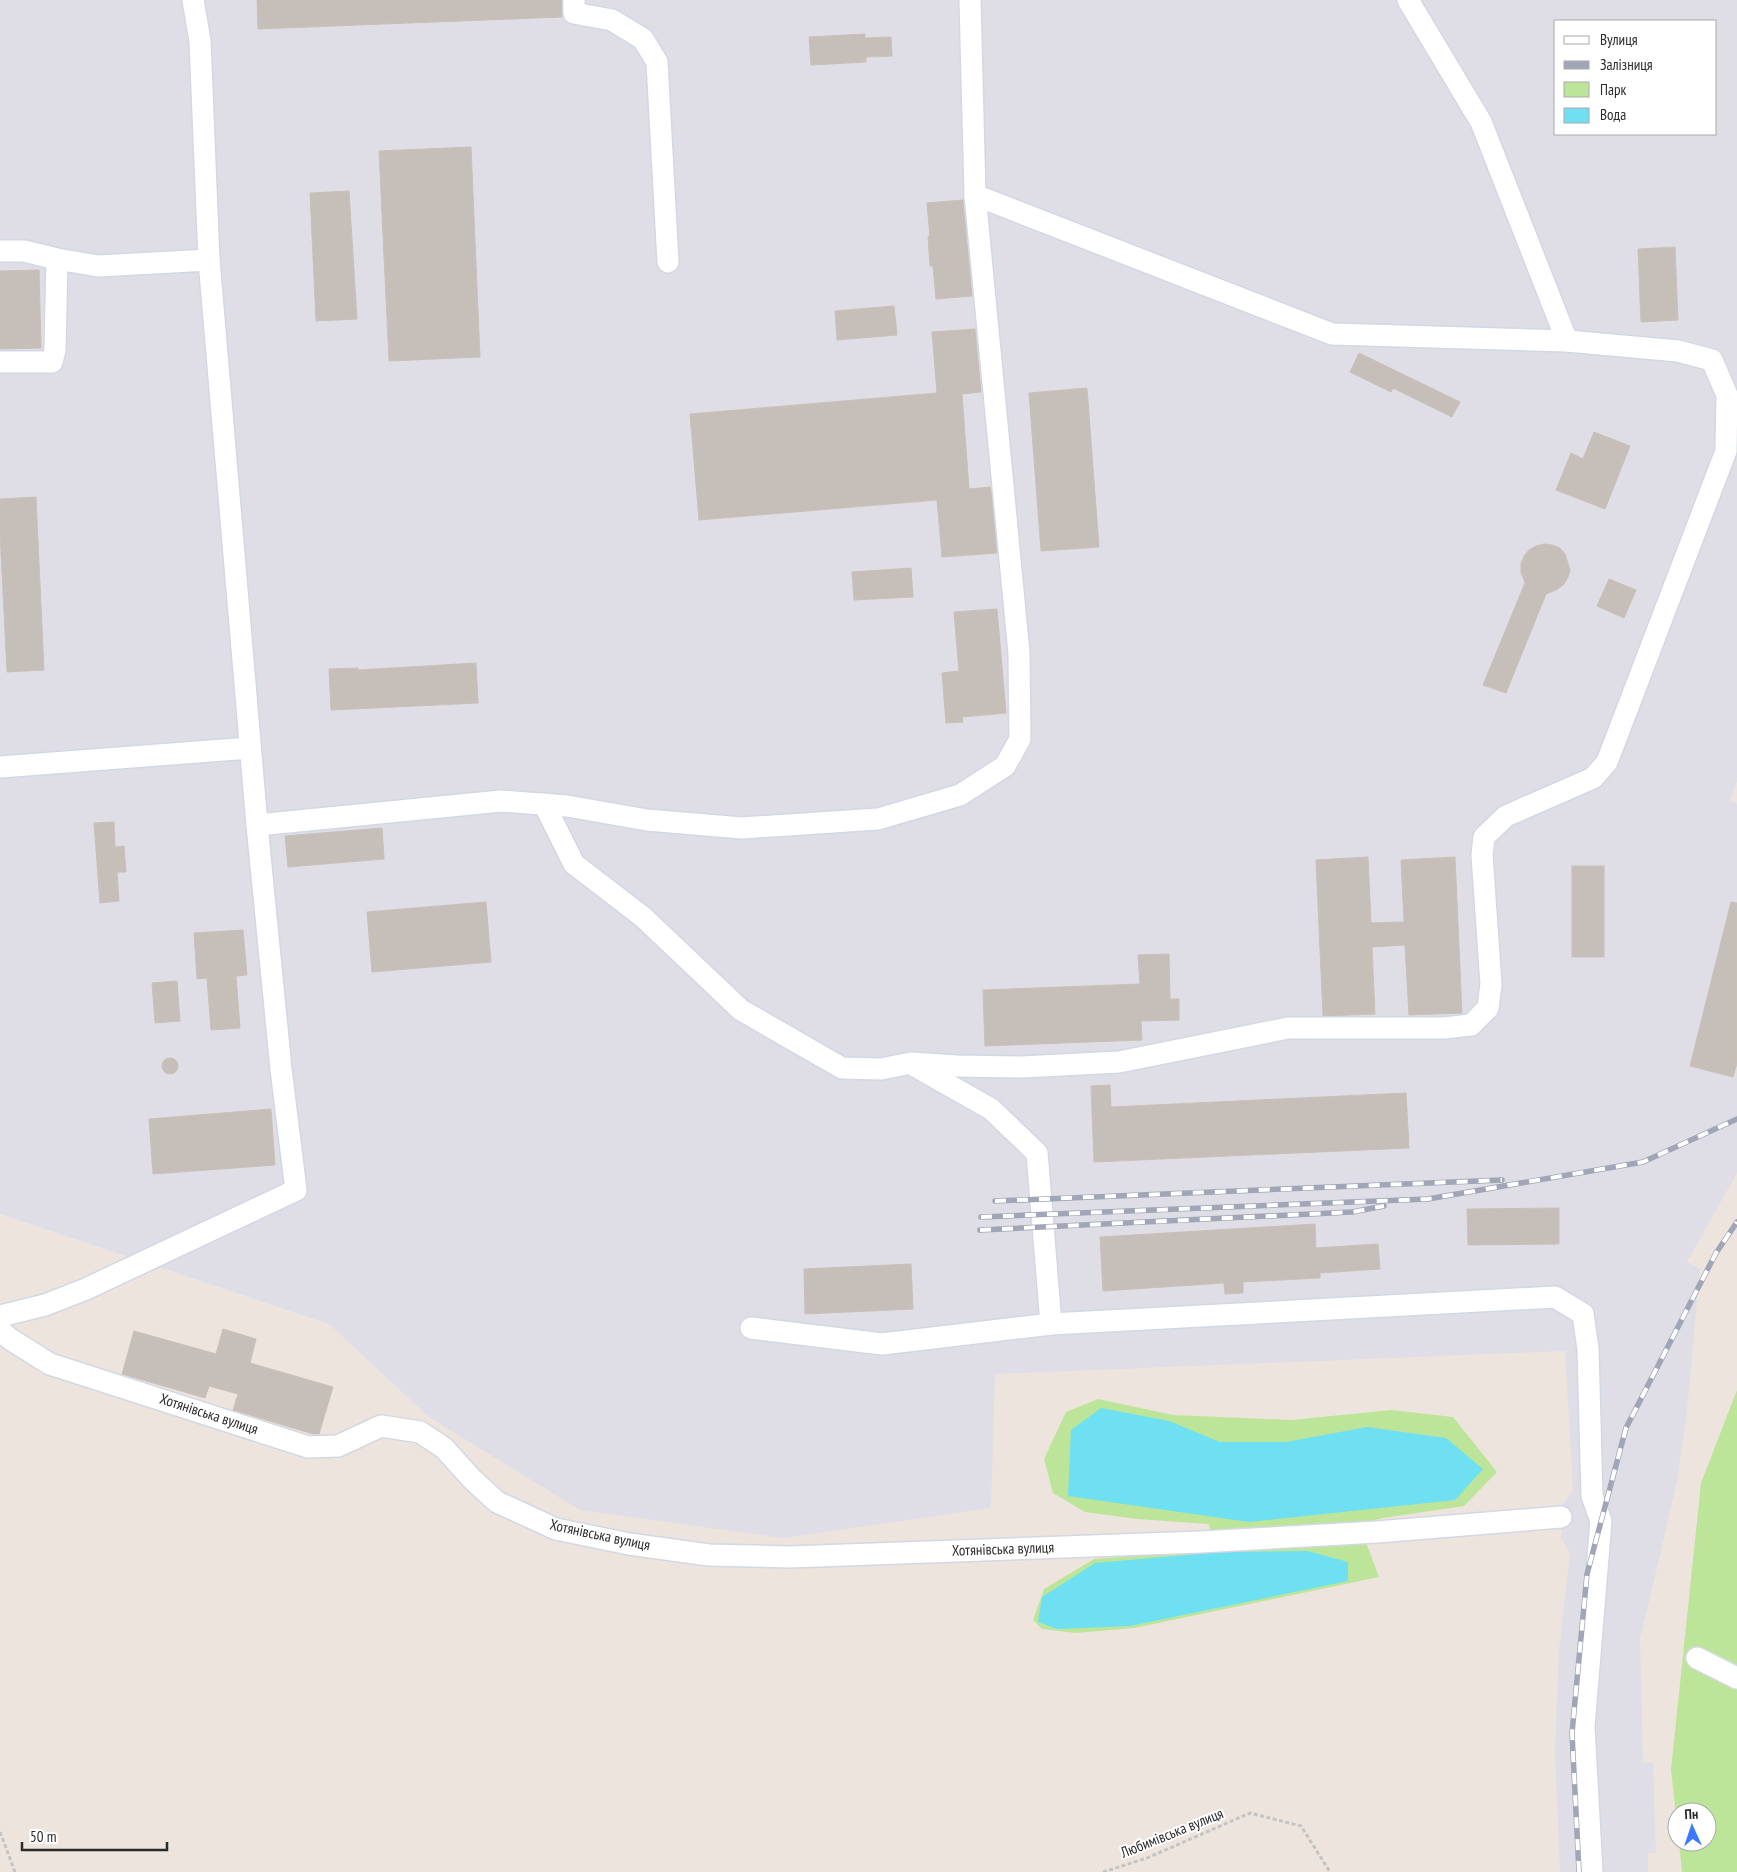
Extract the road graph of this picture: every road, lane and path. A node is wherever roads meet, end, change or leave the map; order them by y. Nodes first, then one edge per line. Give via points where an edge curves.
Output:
1 (193, 0) edge
2 (574, 0) edge
3 (970, 0) edge
4 (1408, 0) edge
5 (975, 195) junction
6 (0, 251) edge
7 (56, 259) junction
8 (209, 260) junction
9 (668, 262) dead end
10 (1567, 341) junction
11 (0, 362) edge
12 (250, 748) junction
13 (0, 767) edge
14 (544, 804) junction
15 (257, 825) junction
16 (911, 1063) junction
17 (0, 1316) edge
18 (1051, 1324) junction
19 (751, 1328) dead end
20 (0, 1330) edge
21 (1561, 1517) dead end
22 (1697, 1658) dead end
23 (1737, 1678) edge
24 (0, 1832) edge
25 (15, 1872) edge
26 (1103, 1872) edge
27 (1330, 1872) edge
28 (1592, 1872) edge

1 - 8 street via 200,41
2 - 9 street via 574,13 612,20 643,39 657,62
3 - 5 street
4 - 10 street via 1481,122
5 - 10 street via 1332,334
5 - 14 street via 1019,653 1020,739 1005,766 960,796 878,819 742,828 647,820
6 - 7 street via 24,251
7 - 8 street via 98,266
7 - 11 street via 55,350 52,362
8 - 12 street
10 - 16 street via 1678,350 1712,360 1727,395 1726,451 1607,762 1593,778 1506,816 1484,837 1482,855 1491,984 1488,1008 1471,1025 1444,1028 1288,1028 1119,1062 1022,1067
12 - 13 street
12 - 15 street
14 - 15 street via 501,801
14 - 16 street via 574,864 643,917 741,1010 842,1068 881,1069
15 - 17 street via 296,1190 86,1289 45,1305
16 - 18 street via 991,1109 1037,1153
18 - 19 street via 882,1344
18 - 28 street via 1555,1297 1583,1314 1588,1349 1592,1496 1601,1521 1584,1727
20 - 21 street, Хотянівська вулиця via 50,1364 308,1446 338,1446 381,1426 420,1432 444,1448 497,1502 556,1529 629,1544 709,1555 790,1558 1200,1542
22 - 23 street
24 - 25 path
26 - 27 path, Любимівська вулиця via 1147,1858 1250,1813 1301,1826

